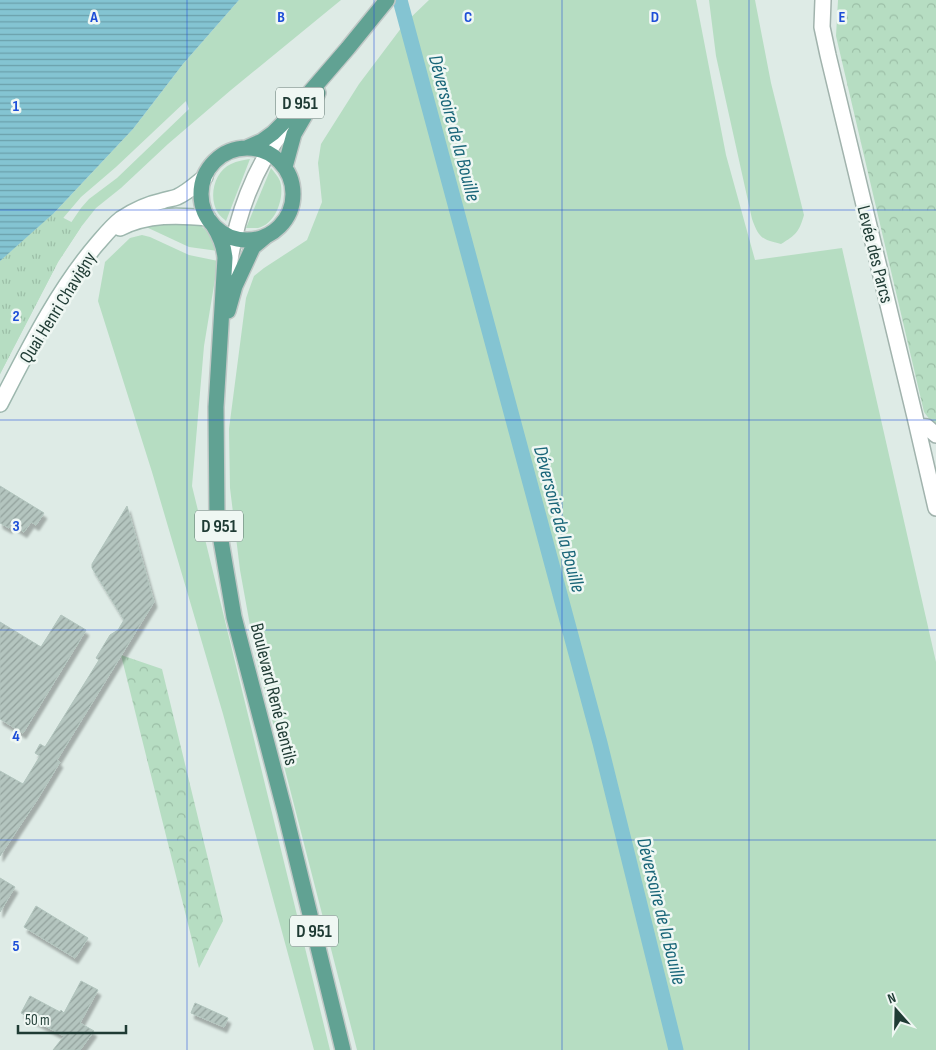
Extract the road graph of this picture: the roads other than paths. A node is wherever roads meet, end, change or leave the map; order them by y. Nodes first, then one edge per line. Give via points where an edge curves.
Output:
1 (387, 0) edge
2 (823, 0) edge
3 (348, 48) junction
4 (245, 148) junction
5 (267, 153) junction
6 (285, 167) junction
7 (205, 177) junction
8 (210, 222) junction
9 (266, 236) junction
10 (103, 237) junction
11 (234, 238) junction
12 (220, 342) junction
13 (0, 404) edge
14 (917, 426) junction
15 (936, 435) edge
16 (936, 508) edge
17 (343, 1050) edge

1 - 3 main road, D 951
2 - 14 street, Levée des Parcs via 822,27 828,55
3 - 4 main road, D 951 via 273,133
3 - 5 street
3 - 6 main road, D 951 via 294,134
4 - 5 main road
4 - 7 main road via 221,157 211,165
5 - 6 main road
5 - 11 street via 240,214
6 - 9 main road, Boulevard René Gentils via 293,189 290,212 276,230
7 - 8 main road, Boulevard René Gentils via 201,198
7 - 10 street, Quai Henri Chavigny via 176,198 134,211 119,220
8 - 10 street via 175,216 156,217 130,223
8 - 11 main road via 220,232
8 - 12 main road, Boulevard René Gentils / D 951 via 221,238 225,258
9 - 11 main road via 247,240
9 - 12 main road, Boulevard René Gentils / D 951 via 253,247 235,286
10 - 13 street, Quai Henri Chavigny via 69,280
11 - 12 street
12 - 17 main road, Boulevard René Gentils / D 951 via 216,407 217,517 233,608
14 - 15 street via 927,426
14 - 16 street, Levée des Parcs

